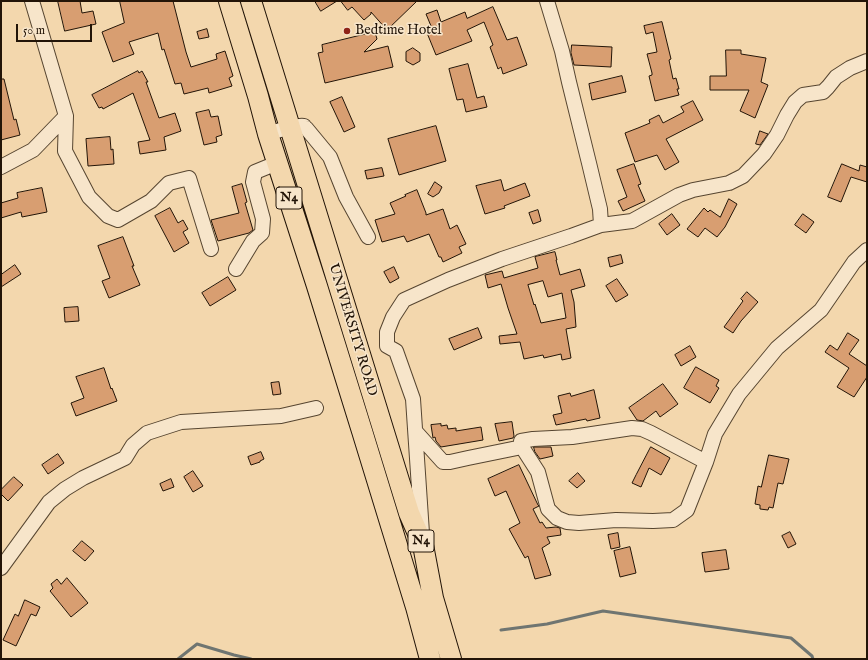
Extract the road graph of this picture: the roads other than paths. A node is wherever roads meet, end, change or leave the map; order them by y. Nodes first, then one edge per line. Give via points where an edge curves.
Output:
1 (32, 1) edge
2 (229, 1) edge
3 (251, 1) edge
4 (547, 1) edge
5 (867, 61) edge
6 (66, 116) junction
7 (290, 128) junction
8 (268, 134) junction
9 (277, 163) junction
10 (1, 167) edge
11 (600, 225) junction
12 (368, 237) dead end
13 (211, 249) dead end
14 (867, 250) edge
15 (236, 269) dead end
16 (316, 408) dead end
17 (416, 432) junction
18 (522, 447) junction
19 (706, 462) junction
20 (423, 545) junction
21 (1, 568) edge
22 (430, 659) edge
23 (451, 659) edge

1 - 6 street
2 - 8 highway, UNIVERSITY ROAD / N4
3 - 7 highway, UNIVERSITY ROAD / N4
4 - 11 street via 562,51 600,209
5 - 11 street via 836,77 823,92 803,95 795,102 764,154 744,176 729,183 679,195 632,221
6 - 10 street via 34,150
6 - 13 street via 66,151 89,198 108,216 118,220 151,201 168,183 190,178
7 - 8 street
7 - 12 street via 304,126 330,157 346,197
7 - 20 highway, UNIVERSITY ROAD / N4 via 409,513
8 - 9 highway, UNIVERSITY ROAD / N4
9 - 15 street via 255,172 253,182 263,219 262,233 253,241
9 - 22 highway, UNIVERSITY ROAD / N4 via 362,430
11 - 17 street via 502,259 404,300 387,332 387,346 396,352 407,381 413,399
14 - 19 street via 854,262 821,310 777,348 739,394 716,434
16 - 21 street via 281,416 181,422 147,433 133,445 125,458 83,478 49,502
17 - 18 street via 443,462
17 - 20 street
18 - 19 street via 521,441 636,428 651,433
18 - 19 street via 538,472 548,509 557,518 579,523 673,520 687,510
20 - 23 highway, UNIVERSITY ROAD / N4 via 432,598

